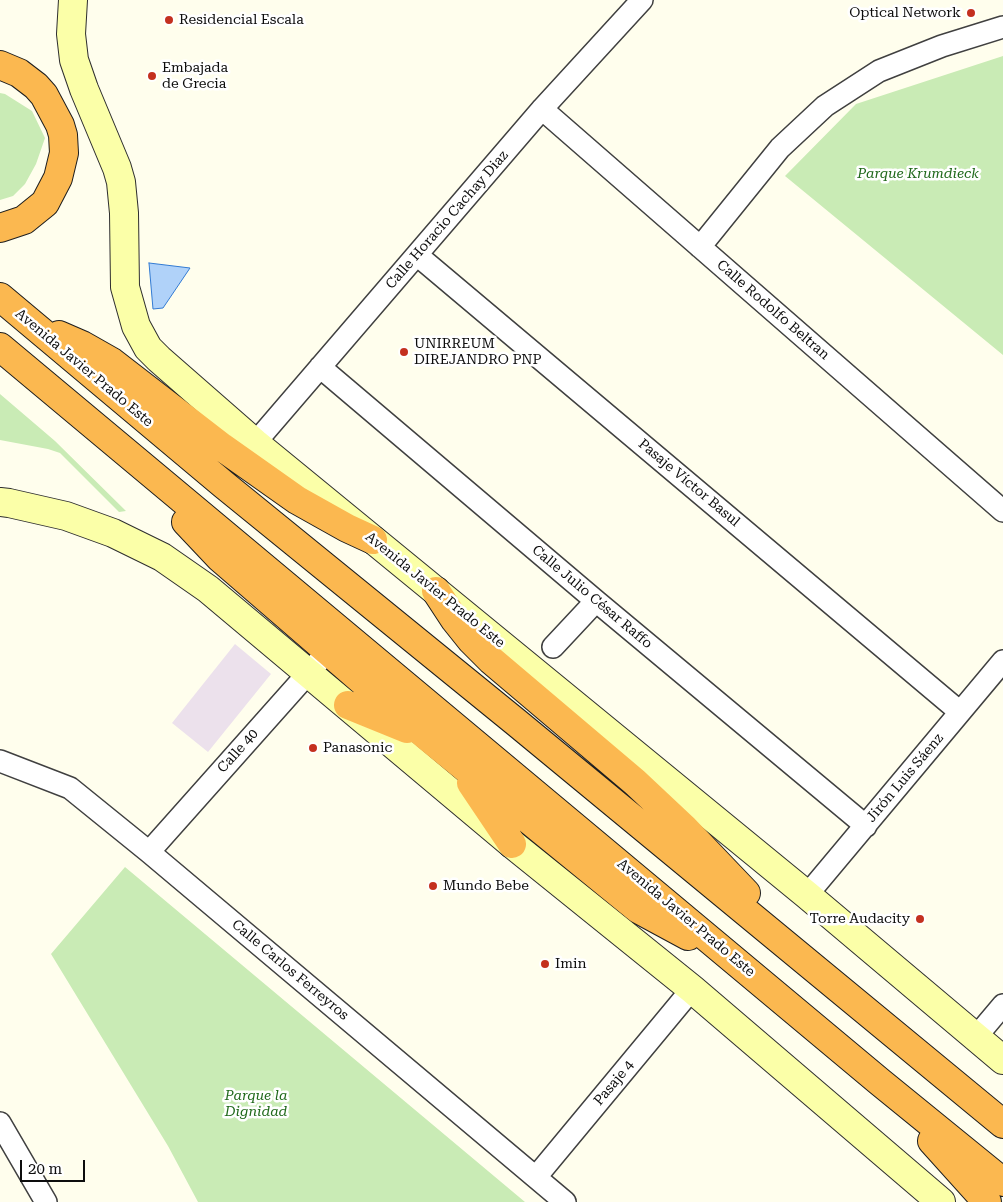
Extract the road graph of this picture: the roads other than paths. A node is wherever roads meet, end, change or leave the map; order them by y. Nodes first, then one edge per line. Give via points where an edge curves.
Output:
1 (73, 0) edge
2 (642, 0) edge
3 (1003, 27) edge
4 (0, 65) edge
5 (542, 109) junction
6 (0, 228) edge
7 (700, 247) junction
8 (417, 255) junction
9 (0, 297) edge
10 (28, 321) junction
11 (0, 347) edge
12 (320, 367) junction
13 (103, 434) junction
14 (255, 442) junction
15 (0, 502) edge
16 (1003, 511) edge
17 (373, 540) junction
18 (436, 591) junction
19 (596, 601) junction
20 (553, 647) dead end
21 (328, 652) junction
22 (1003, 661) edge
23 (308, 672) junction
24 (348, 705) junction
25 (960, 712) junction
26 (426, 736) junction
27 (0, 761) edge
28 (457, 761) junction
29 (866, 826) junction
30 (512, 844) junction
31 (149, 852) junction
32 (807, 896) junction
33 (803, 959) junction
34 (740, 963) junction
35 (692, 989) junction
36 (1003, 1005) edge
37 (976, 1037) junction
38 (1003, 1060) edge
39 (880, 1082) junction
40 (0, 1123) edge
41 (1003, 1124) edge
42 (536, 1177) junction
43 (1003, 1182) edge
44 (46, 1202) edge
45 (566, 1202) edge
46 (941, 1202) edge
47 (987, 1202) edge

1 - 14 main road, Avenida Javier Prado Este via 71,34 74,60 121,182 125,288 136,326 158,359
2 - 5 street, Calle Horacio Cachay Diaz
3 - 7 street via 879,71 825,106 780,148
4 - 6 highway via 20,73 44,95 60,125 64,153 58,178 45,203 24,220
5 - 7 street, Calle Rodolfo Beltran
5 - 8 street, Calle Horacio Cachay Diaz
7 - 16 street, Calle Rodolfo Beltran
8 - 12 street, Calle Horacio Cachay Diaz
8 - 25 street, Pasaje Víctor Basul
9 - 10 highway, Avenida Javier Prado Este
10 - 17 highway via 112,362 273,484
10 - 33 highway, Avenida Javier Prado Este
11 - 13 highway, Avenida Javier Prado Este
12 - 14 street, Calle Horacio Cachay Diaz
12 - 19 street, Calle Julio César Raffo
13 - 21 highway via 220,558
13 - 34 highway, Avenida Javier Prado Este
14 - 17 main road, Avenida Javier Prado Este
15 - 23 main road via 66,516 113,533 162,557 208,588
17 - 18 main road, Avenida Javier Prado Este
18 - 32 main road, Avenida Javier Prado Este
18 - 33 highway via 471,640 684,828
19 - 20 street
19 - 29 street, Calle Julio César Raffo
21 - 23 street, Calle 40
21 - 26 highway
22 - 25 street, Jirón Luis Sáenz
23 - 24 main road
23 - 31 street, Calle 40
24 - 26 highway
24 - 30 main road
25 - 29 street, Jirón Luis Sáenz
26 - 28 highway
27 - 31 street, Calle Carlos Ferreyros via 70,788
28 - 30 highway
28 - 34 highway via 638,909
29 - 32 street, Jirón Luis Sáenz
30 - 35 main road
31 - 42 street, Calle Carlos Ferreyros
32 - 37 main road, Avenida Javier Prado Este
33 - 41 highway, Avenida Javier Prado Este
34 - 39 highway, Avenida Javier Prado Este
35 - 42 street, Pasaje 4
35 - 46 main road
36 - 37 street
37 - 38 main road, Avenida Javier Prado Este
39 - 43 highway, Avenida Javier Prado Este
39 - 47 highway
40 - 44 street
42 - 45 street, Calle Carlos Ferreyros

